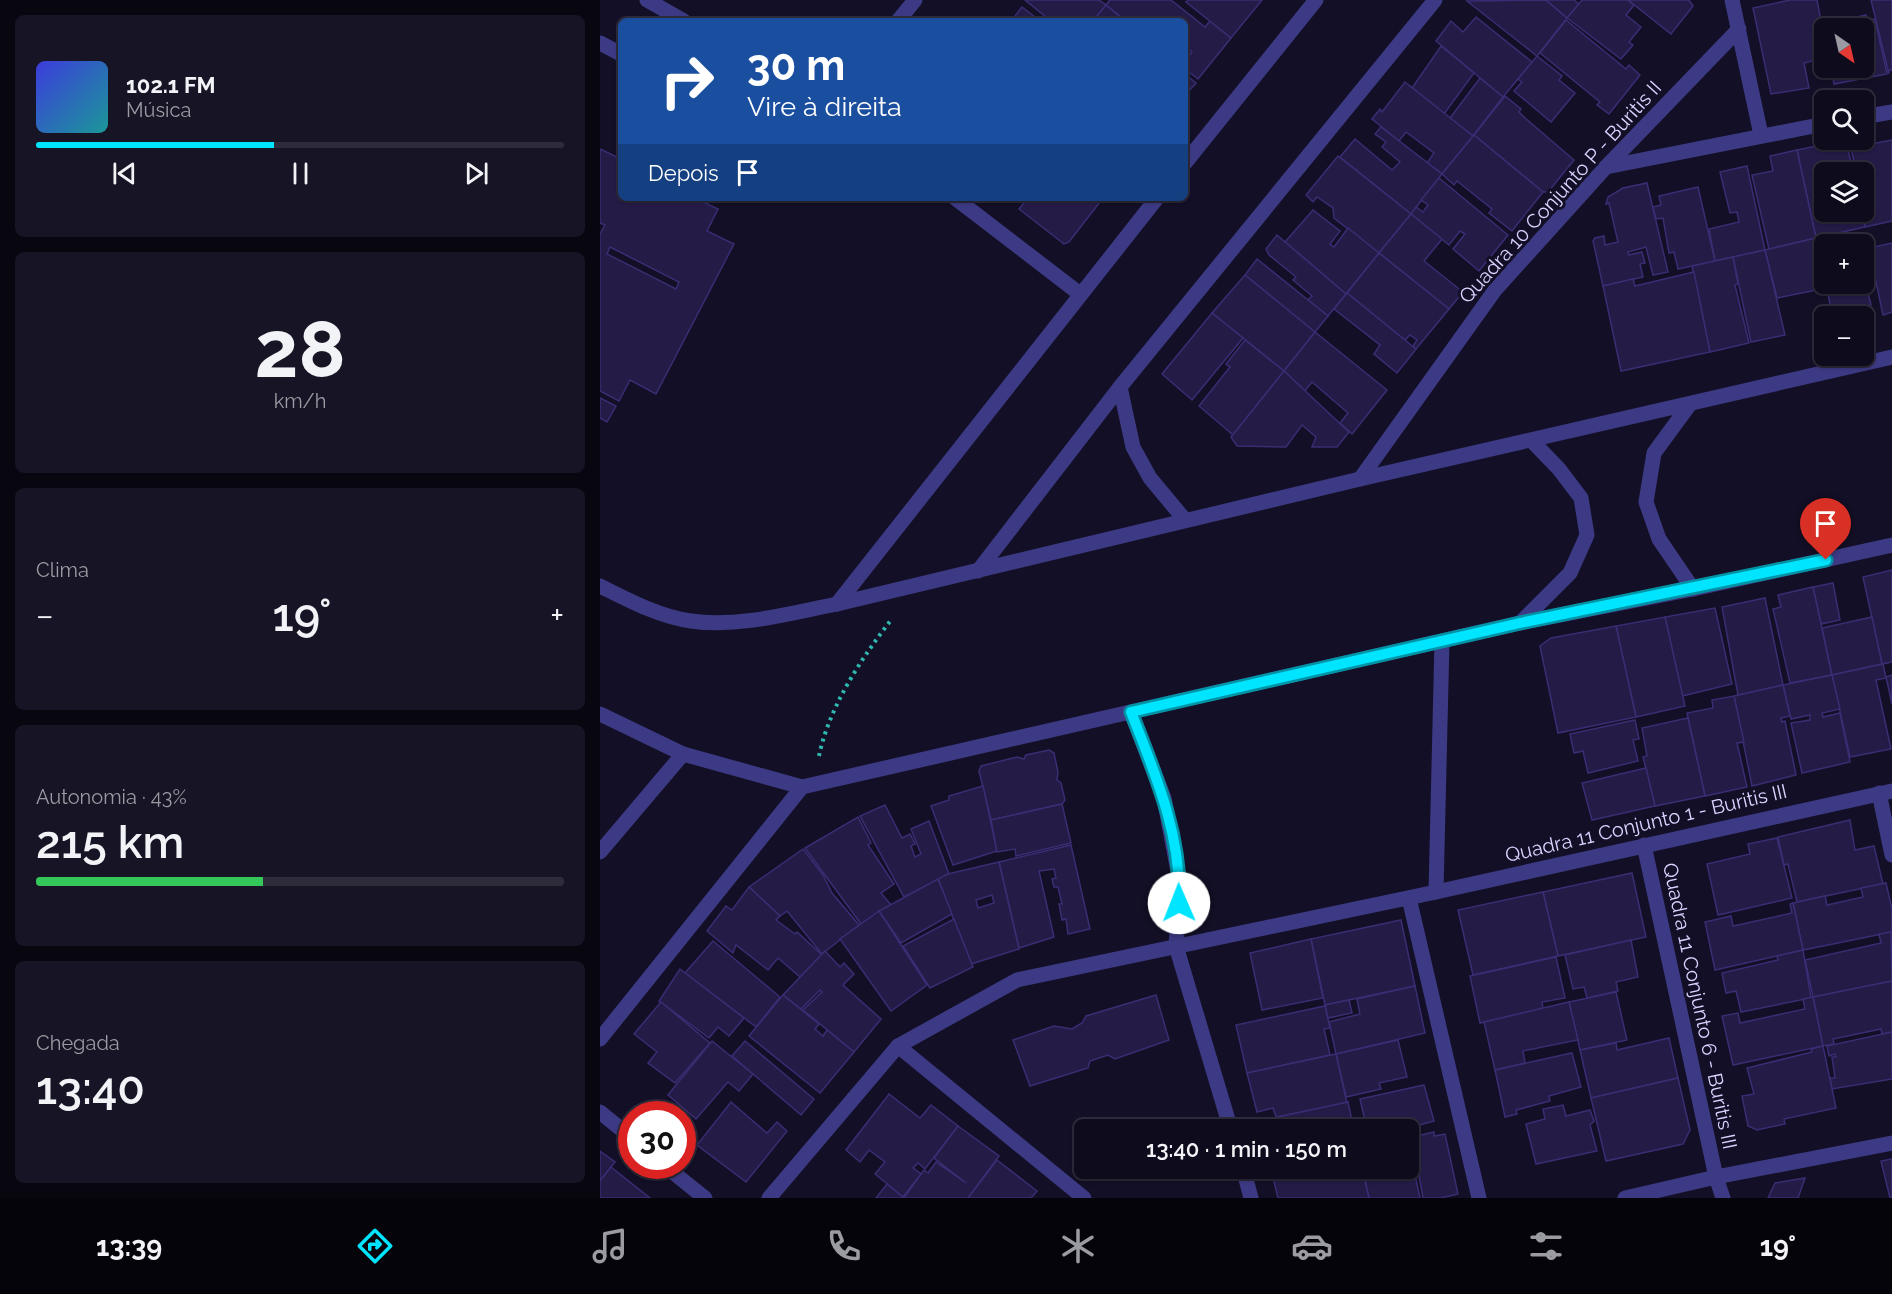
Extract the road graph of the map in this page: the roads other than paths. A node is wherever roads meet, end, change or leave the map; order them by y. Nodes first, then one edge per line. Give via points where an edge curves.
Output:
1 (647, 0) edge
2 (915, 0) edge
3 (1316, 0) edge
4 (1435, 0) edge
5 (1732, 0) edge
6 (679, 18) edge
7 (900, 18) edge
8 (1739, 29) junction
9 (600, 43) edge
10 (618, 52) edge
11 (1892, 112) edge
12 (1874, 115) edge
13 (1814, 126) edge
14 (1761, 135) junction
15 (1188, 159) edge
16 (1606, 167) junction
17 (959, 201) edge
18 (1155, 201) edge
19 (1080, 294) junction
20 (1892, 357) edge
21 (1120, 387) junction
22 (1690, 404) junction
23 (1532, 441) junction
24 (1360, 479) junction
25 (1185, 520) junction
26 (1892, 545) edge
27 (978, 571) junction
28 (600, 586) edge
29 (1693, 589) junction
30 (837, 604) junction
31 (1520, 623) junction
32 (1442, 641) junction
33 (1131, 712) junction
34 (600, 714) edge
35 (683, 754) junction
36 (807, 786) junction
37 (1886, 792) edge
38 (1644, 845) junction
39 (600, 852) edge
40 (1892, 855) edge
41 (1436, 892) junction
42 (1409, 898) junction
43 (1176, 946) junction
44 (600, 1039) edge
45 (898, 1046) junction
46 (600, 1112) edge
47 (1228, 1119) edge
48 (618, 1127) edge
49 (1892, 1143) edge
50 (1716, 1177) junction
51 (681, 1179) edge
52 (1246, 1179) edge
53 (705, 1198) edge
54 (769, 1198) edge
55 (1084, 1198) edge
56 (1251, 1198) edge
57 (1479, 1198) edge
58 (1625, 1198) edge
59 (1723, 1198) edge

1 - 6 street
2 - 7 street
3 - 15 street
4 - 21 street
5 - 8 street
8 - 14 street
8 - 16 street, Quadra 10 Conjunto P - Buritis II
9 - 10 street
11 - 12 street
13 - 14 street
14 - 16 street
16 - 24 street, Quadra 10 Conjunto P - Buritis II via 1495,290
17 - 19 street
18 - 19 street
19 - 30 street
20 - 22 street
21 - 25 street via 1133,447 1150,478
21 - 27 street
22 - 23 street
22 - 29 street via 1654,453 1646,502 1659,539
23 - 24 street
23 - 31 street via 1581,498 1587,535 1570,573
24 - 25 street
25 - 27 street
26 - 29 street
27 - 30 street
28 - 30 street via 690,621 755,620
29 - 31 street
31 - 32 street
32 - 33 street
32 - 41 street
33 - 36 street
33 - 43 street via 1164,798 1180,882
34 - 35 street
35 - 36 street
35 - 39 street
36 - 44 street
37 - 38 street, Quadra 11 Conjunto 1 - Buritis III
37 - 40 street
38 - 41 street, Quadra 11 Conjunto 1 - Buritis III
38 - 50 street, Quadra 11 Conjunto 6 - Buritis III
41 - 42 street, Quadra 11 Conjunto 1 - Buritis III
42 - 43 street, Quadra 11 Conjunto 1 - Buritis III
42 - 57 street
43 - 45 street, Quadra 11 Conjunto 1 - Buritis III via 1017,980
43 - 47 street
45 - 54 street
45 - 55 street
46 - 48 street
49 - 50 street
50 - 58 street
50 - 59 street, Quadra 11 Conjunto 6 - Buritis III
51 - 53 street
52 - 56 street

